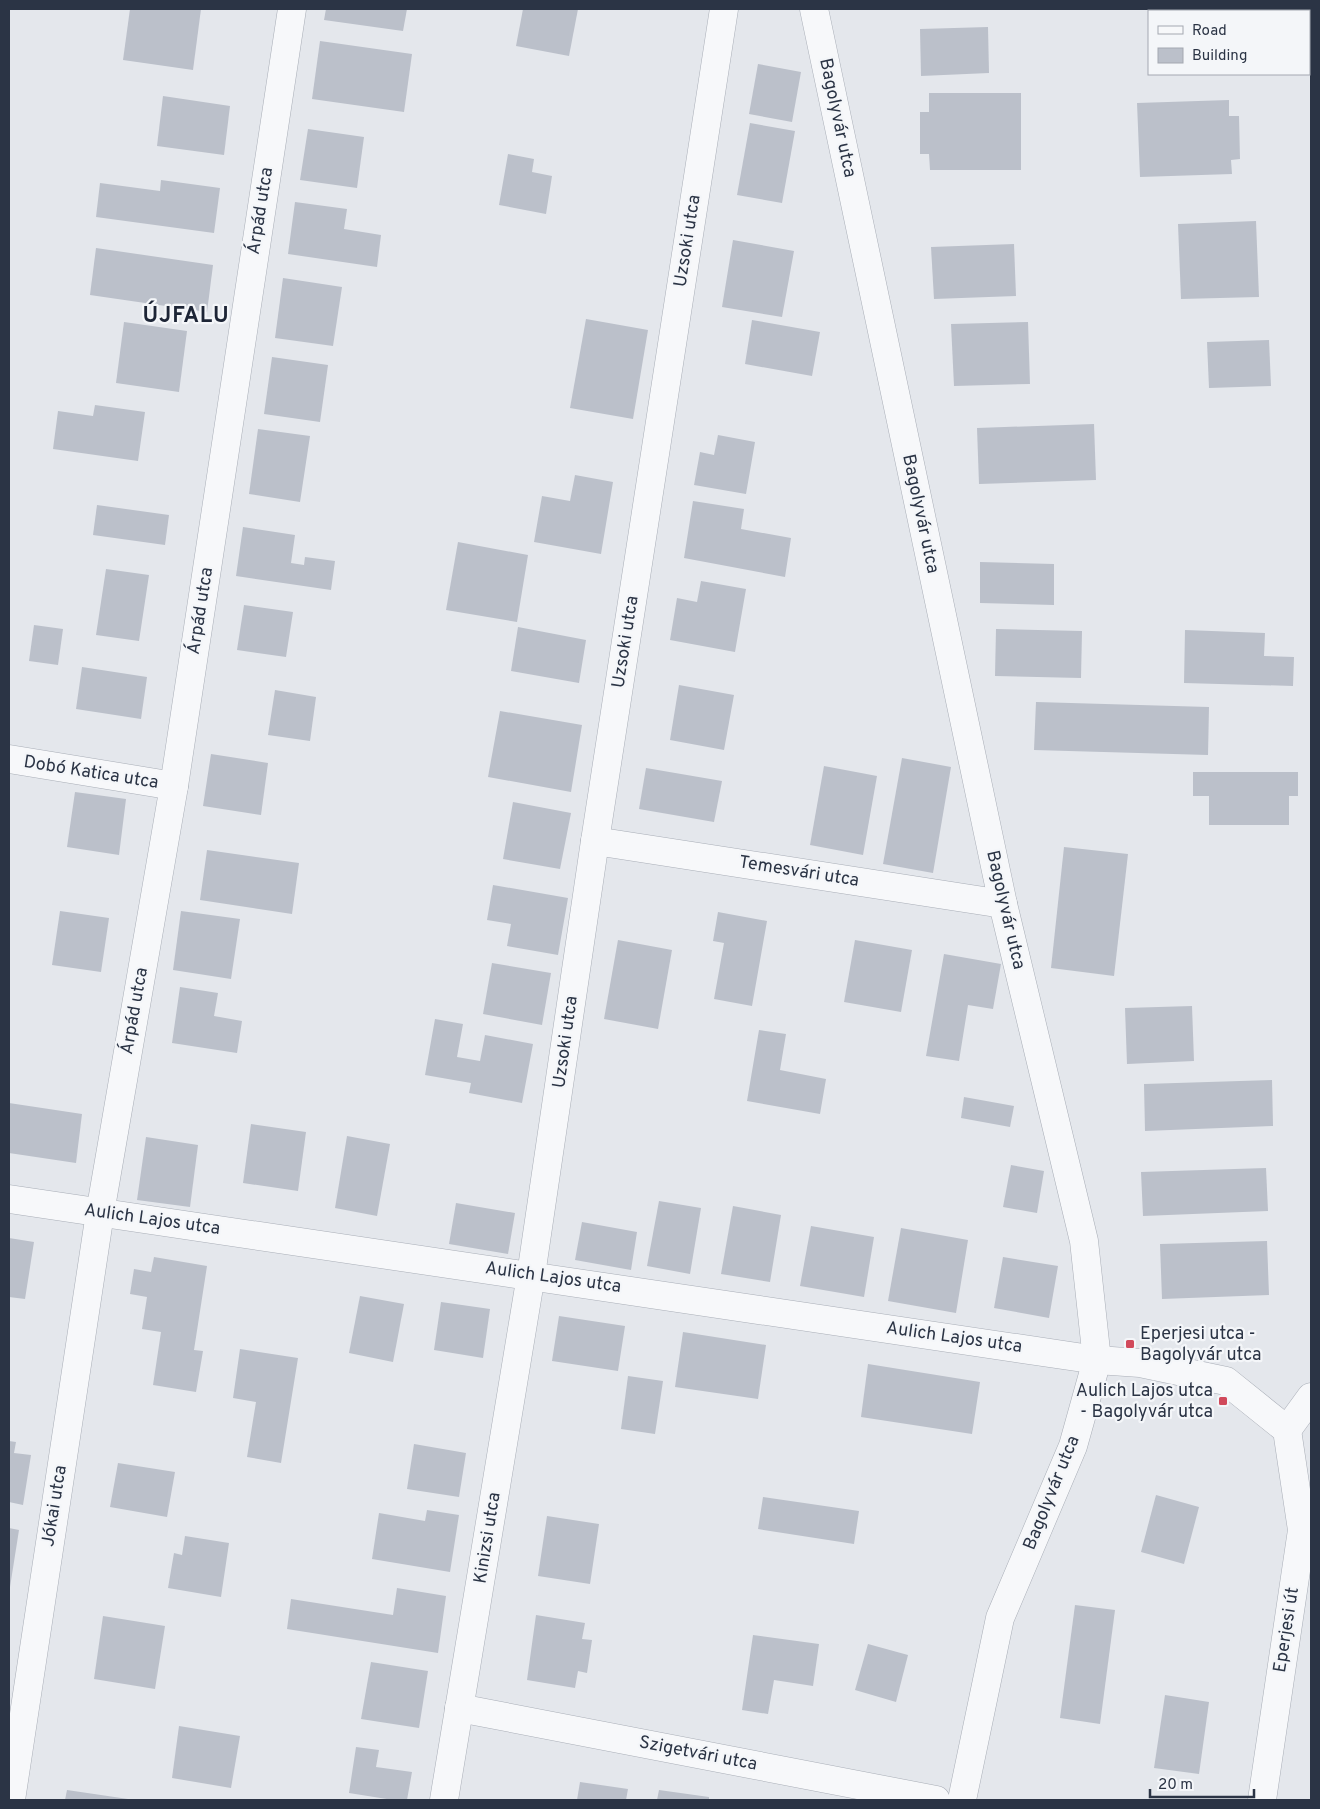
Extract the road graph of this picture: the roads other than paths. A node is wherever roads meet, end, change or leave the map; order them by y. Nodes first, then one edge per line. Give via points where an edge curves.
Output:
1 (292, 9) edge
2 (724, 9) edge
3 (814, 9) edge
4 (9, 759) edge
5 (174, 786) junction
6 (595, 841) junction
7 (1003, 904) junction
8 (9, 1199) edge
9 (100, 1213) junction
10 (531, 1275) junction
11 (1097, 1360) junction
12 (1311, 1397) edge
13 (1287, 1430) junction
14 (459, 1708) junction
15 (11, 1800) edge
16 (444, 1800) edge
17 (936, 1800) edge
18 (962, 1800) edge
19 (1262, 1800) edge

1 - 5 street, Árpád utca
2 - 6 street, Uzsoki utca
3 - 7 street, Bagolyvár utca
4 - 5 street, Dobó Katica utca
5 - 9 street, Árpád utca
6 - 7 street, Temesvári utca
6 - 10 street, Uzsoki utca
7 - 11 street, Bagolyvár utca via 1084,1241
8 - 9 street, Aulich Lajos utca
9 - 10 street, Aulich Lajos utca
9 - 15 street, Jókai utca
10 - 11 street, Aulich Lajos utca
10 - 14 street, Kinizsi utca
11 - 13 street via 1140,1364 1226,1381
11 - 18 street, Bagolyvár utca via 1073,1446 1000,1618
12 - 13 street
13 - 19 street, Eperjesi út via 1302,1530
14 - 16 street, Kinizsi utca
14 - 17 street, Szigetvári utca

